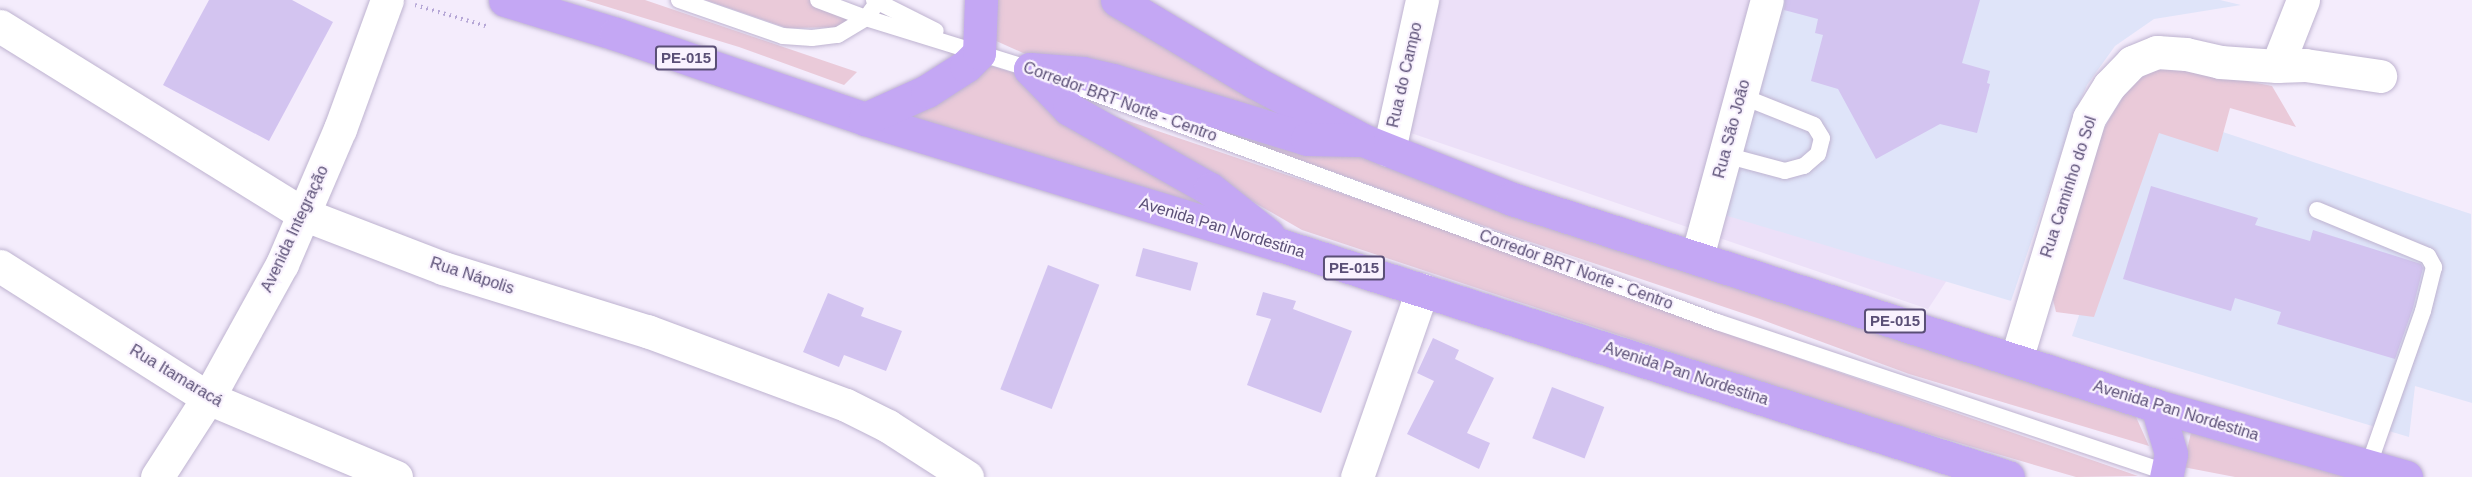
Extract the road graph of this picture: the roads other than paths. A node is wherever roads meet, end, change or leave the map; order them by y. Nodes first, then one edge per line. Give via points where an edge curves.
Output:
1 (387, 0) edge
2 (505, 0) edge
3 (679, 0) edge
4 (818, 0) edge
5 (981, 0) edge
6 (1117, 0) edge
7 (1422, 0) edge
8 (1767, 0) edge
9 (2303, 0) edge
10 (877, 1) edge
11 (866, 18) junction
12 (0, 26) edge
13 (978, 53) junction
14 (2277, 66) junction
15 (1030, 69) junction
16 (2380, 76) dead end
17 (1741, 96) junction
18 (865, 119) junction
19 (1376, 145) junction
20 (1725, 154) junction
21 (2317, 210) dead end
22 (303, 214) junction
23 (1280, 245) junction
24 (1697, 257) junction
25 (0, 266) edge
26 (1422, 290) junction
27 (2016, 360) junction
28 (208, 398) junction
29 (2157, 406) junction
30 (2368, 466) junction
31 (2171, 476) edge
32 (157, 477) edge
33 (396, 477) edge
34 (967, 477) edge
35 (1357, 477) edge
36 (2008, 477) edge
37 (2406, 477) edge

1 - 22 street, Avenida Integração via 340,129
2 - 18 highway, Avenida Pan Nordestina / PE-015
3 - 11 lane via 783,36 837,35
4 - 11 lane
5 - 13 highway
6 - 19 highway, Avenida Pan Nordestina / PE-015 via 1254,82
7 - 19 street, Rua do Campo
8 - 17 street, Rua São João
9 - 14 street
10 - 11 lane
10 - 13 lane
11 - 13 lane
12 - 22 street, Rua Nápolis
13 - 15 lane, Corredor BRT Norte - Centro
13 - 18 highway via 951,77
14 - 16 street, Rua Caminho do Sol
14 - 27 street, Rua Caminho do Sol via 2157,52 2132,62 2109,86 2089,118
15 - 19 highway via 1113,81 1307,139
15 - 23 highway via 1069,109 1210,189
15 - 31 lane, Corredor BRT Norte - Centro via 1717,322
17 - 20 street, Rua São João
17 - 20 lane via 1814,125 1822,138 1818,154 1804,166 1785,171
18 - 23 highway, Avenida Pan Nordestina / PE-015
19 - 24 highway, Avenida Pan Nordestina / PE-015 via 1512,199
20 - 24 street, Rua São João
21 - 30 lane via 2428,256 2434,267 2423,311
22 - 28 street, Avenida Integração via 282,264
22 - 34 street, Rua Nápolis via 443,268 647,331 846,405 888,426
23 - 26 highway, Avenida Pan Nordestina / PE-015
24 - 27 highway, Avenida Pan Nordestina / PE-015
25 - 28 street, Rua Itamaracá
26 - 35 street
26 - 36 highway, Avenida Pan Nordestina / PE-015
27 - 29 highway, Avenida Pan Nordestina / PE-015
28 - 32 street, Avenida Integração
28 - 33 street, Rua Itamaracá
29 - 30 highway, Avenida Pan Nordestina / PE-015
29 - 31 highway via 2171,454
30 - 37 highway, Avenida Pan Nordestina / PE-015

